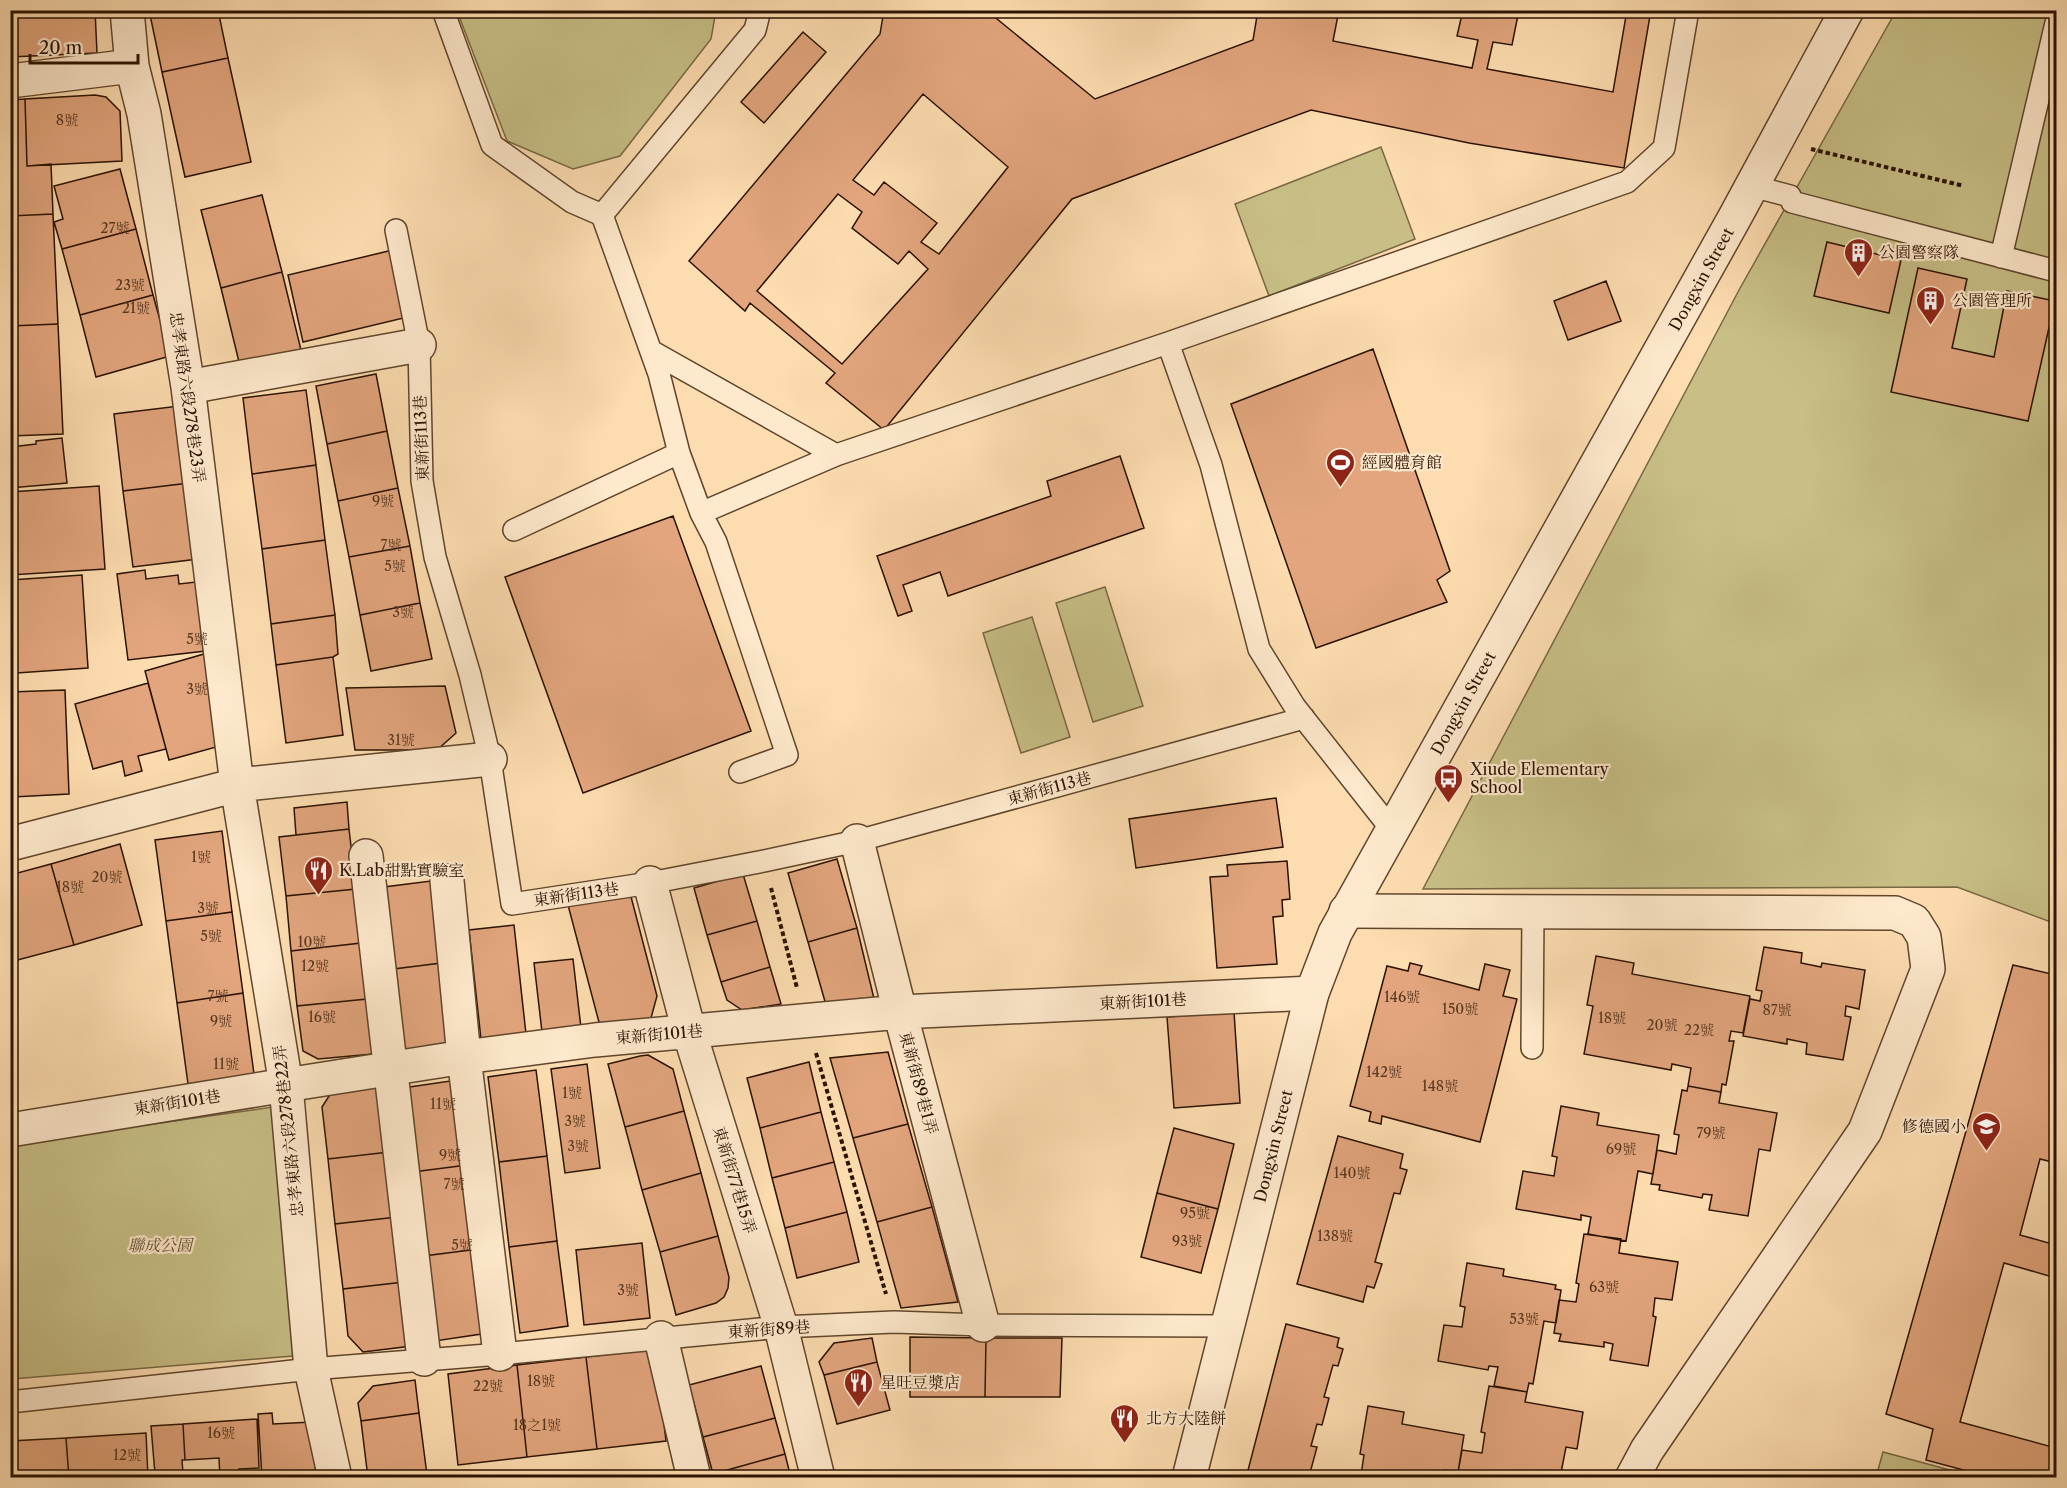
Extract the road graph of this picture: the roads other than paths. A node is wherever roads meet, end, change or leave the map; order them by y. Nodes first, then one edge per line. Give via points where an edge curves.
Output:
1 (127, 10) edge
2 (443, 10) edge
3 (760, 10) edge
4 (1688, 10) edge
5 (1848, 10) edge
6 (2056, 23) edge
7 (132, 66) junction
8 (10, 81) edge
9 (1752, 186) junction
10 (602, 215) junction
11 (396, 230) dead end
12 (2001, 257) junction
13 (2056, 271) edge
14 (1168, 343) junction
15 (419, 345) junction
16 (651, 351) junction
17 (188, 387) junction
18 (679, 453) junction
19 (836, 455) junction
20 (701, 513) junction
21 (514, 530) dead end
22 (1304, 718) junction
23 (490, 759) junction
24 (740, 772) dead end
25 (237, 785) junction
26 (1392, 830) junction
27 (857, 841) junction
28 (10, 844) edge
29 (366, 856) dead end
30 (447, 881) dead end
31 (650, 883) junction
32 (1346, 911) junction
33 (1533, 911) junction
34 (1312, 993) junction
35 (900, 1012) junction
36 (689, 1031) junction
37 (1532, 1048) dead end
38 (464, 1058) junction
39 (389, 1069) junction
40 (286, 1084) junction
41 (10, 1130) edge
42 (983, 1325) junction
43 (1228, 1326) junction
44 (781, 1327) junction
45 (661, 1338) junction
46 (500, 1354) junction
47 (424, 1359) junction
48 (311, 1369) junction
49 (10, 1402) edge
50 (335, 1478) edge
51 (694, 1478) edge
52 (818, 1478) edge
53 (1189, 1478) edge
54 (1632, 1478) edge

1 - 7 street, 忠孝東路六段278巷23弄
2 - 10 lane via 492,145 572,202
3 - 10 lane via 755,30
4 - 14 lane via 1664,148 1627,182
5 - 9 street, Dongxin Street
6 - 12 lane
7 - 8 street
7 - 17 street, 忠孝東路六段278巷23弄 via 144,114
9 - 12 lane via 1790,196 1792,202
9 - 26 street, Dongxin Street
10 - 16 lane
11 - 15 lane, 東新街113巷
12 - 13 lane
14 - 19 lane
14 - 22 lane via 1211,465 1259,649
15 - 17 street
15 - 23 lane, 東新街113巷 via 421,460 431,535
16 - 18 lane
16 - 19 lane
17 - 25 street, 忠孝東路六段278巷23弄
18 - 20 lane
18 - 21 lane
19 - 20 lane
20 - 24 lane via 716,542 787,755
22 - 26 lane
22 - 27 lane, 東新街113巷
23 - 25 street
23 - 31 lane, 東新街113巷 via 512,904
25 - 28 street
25 - 40 street, 忠孝東路六段278巷22弄
26 - 32 street, Dongxin Street
27 - 31 lane, 東新街113巷
27 - 35 street, 東新街89巷1弄
29 - 39 street
30 - 38 street
31 - 36 street, 東新街77巷15弄
32 - 33 street
32 - 34 street, Dongxin Street
33 - 37 lane
33 - 54 street via 1895,913 1914,921 1924,937 1928,969 1865,1131 1647,1450
34 - 35 street, 東新街101巷
34 - 43 street, Dongxin Street
35 - 36 street, 東新街101巷
35 - 42 street, 東新街89巷1弄
36 - 38 street, 東新街101巷
36 - 44 street, 東新街77巷15弄
38 - 39 street, 東新街101巷
38 - 46 street
39 - 40 street, 東新街101巷
39 - 47 street
40 - 41 street, 東新街101巷
40 - 48 street, 忠孝東路六段278巷22弄
42 - 43 lane, 東新街89巷
42 - 44 lane, 東新街89巷 via 894,1322
43 - 53 street, Dongxin Street
44 - 45 lane, 東新街89巷
44 - 52 street, 東新街77巷15弄
45 - 46 lane, 東新街89巷
45 - 51 street
46 - 47 lane, 東新街89巷
47 - 48 lane, 東新街89巷
48 - 49 lane, 東新街89巷
48 - 50 street, 忠孝東路六段278巷22弄

